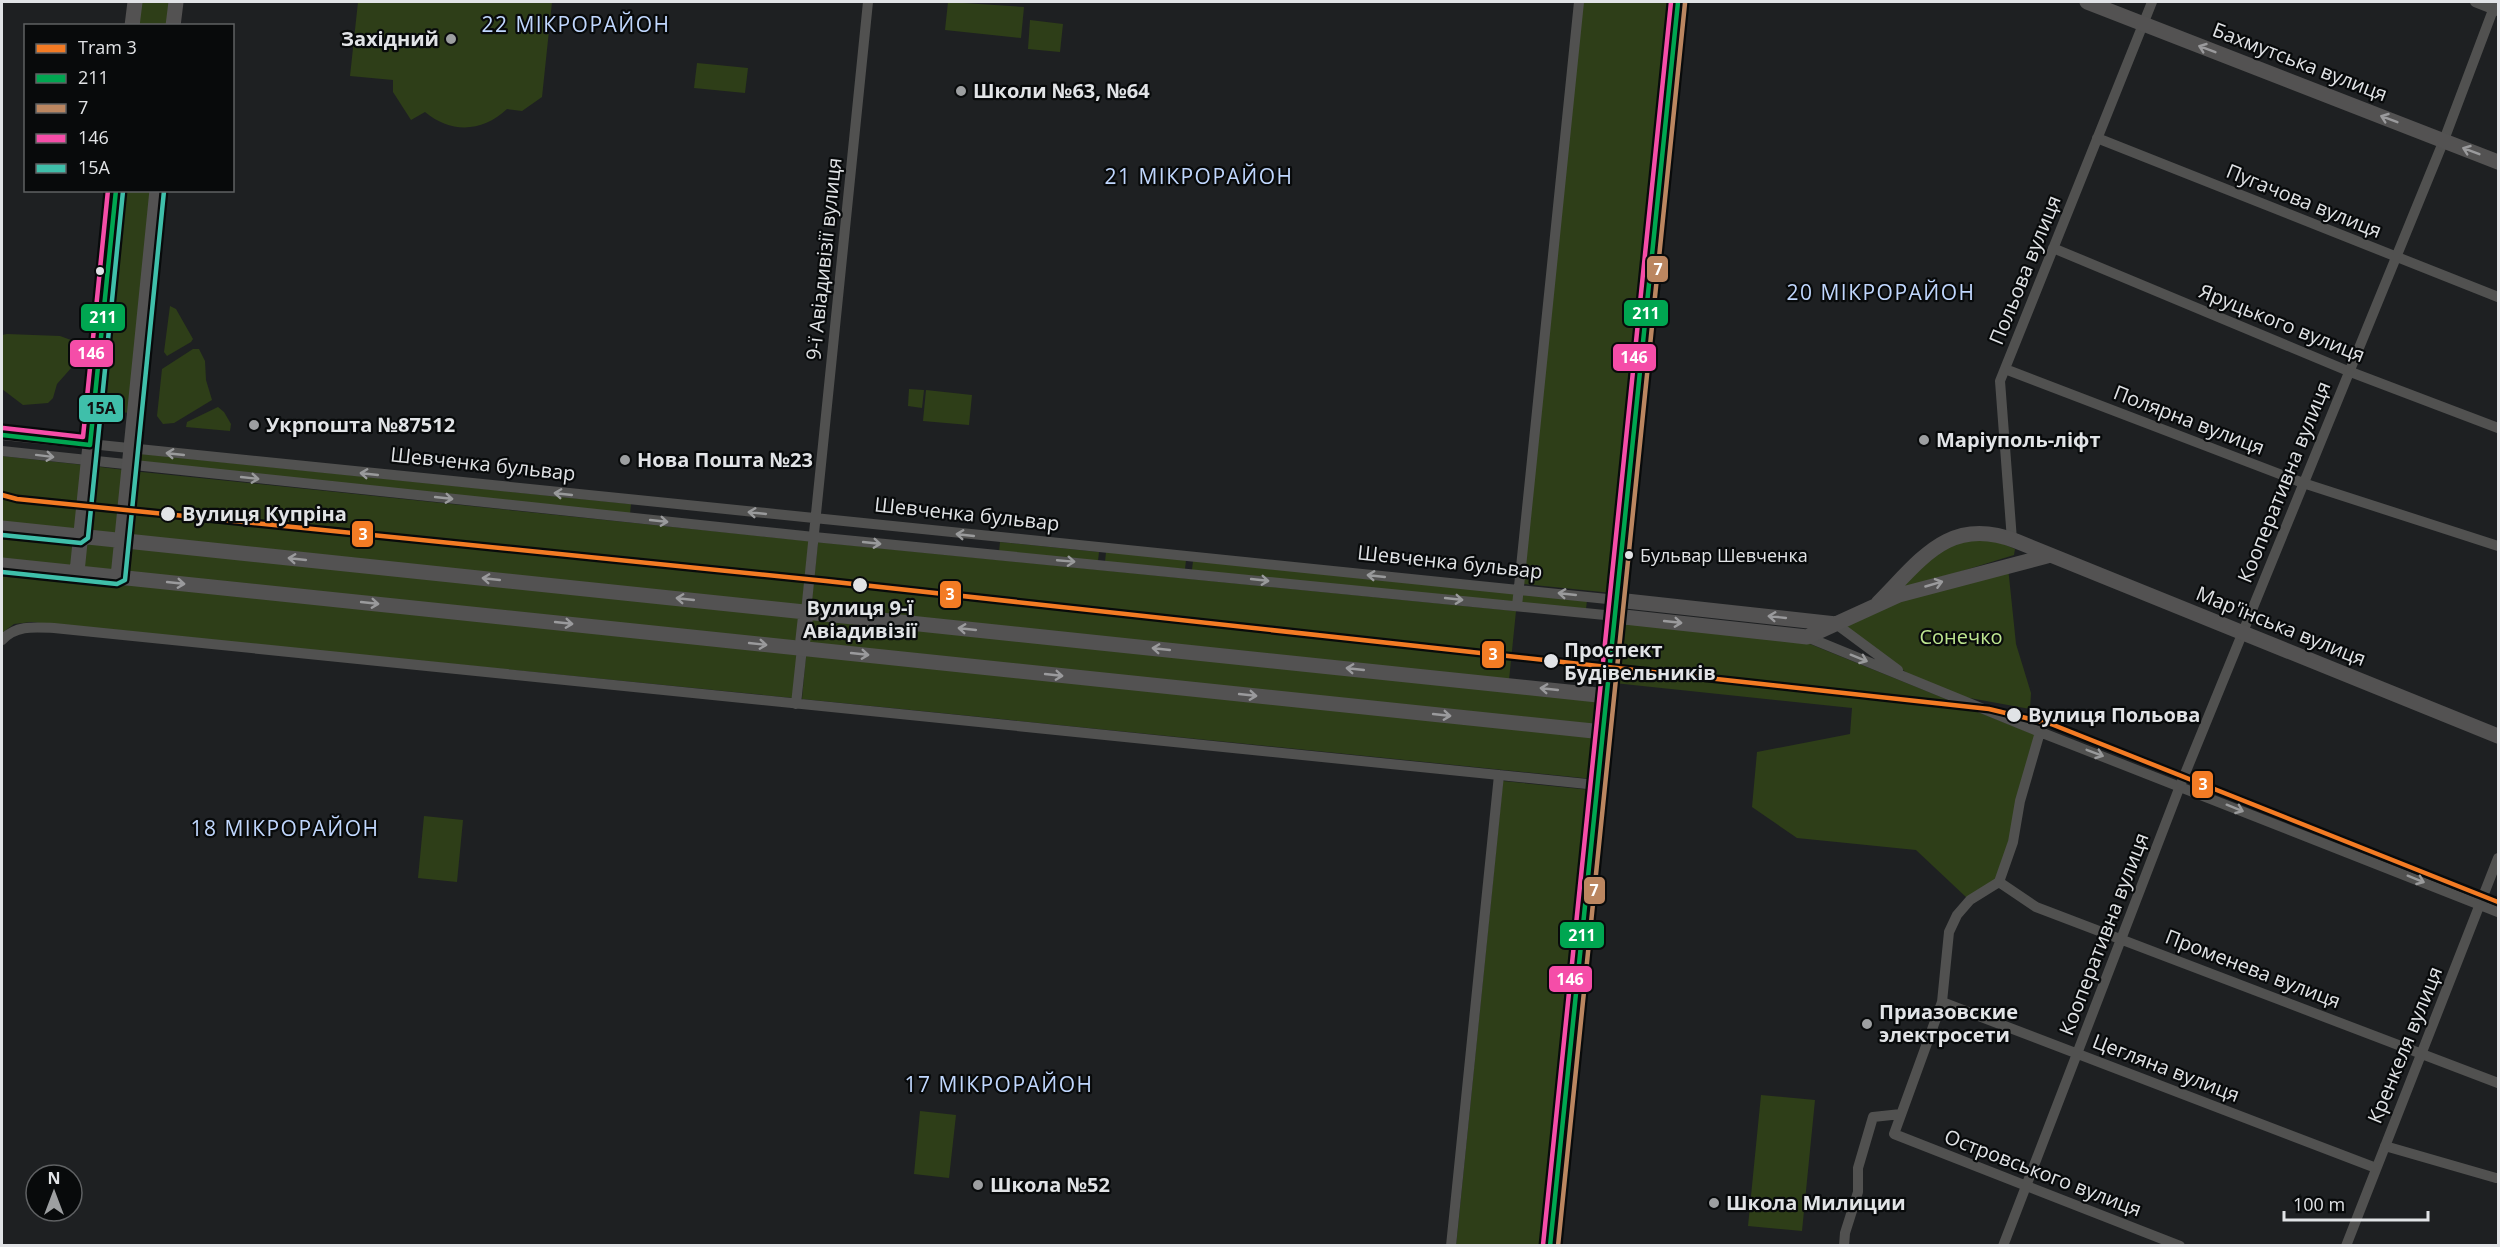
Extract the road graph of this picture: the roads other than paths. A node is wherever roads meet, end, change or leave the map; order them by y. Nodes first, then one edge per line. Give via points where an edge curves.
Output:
1 (135, 2) edge
2 (176, 2) edge
3 (868, 2) edge
4 (1579, 2) edge
5 (1678, 2) edge
6 (2087, 2) edge
7 (2152, 2) edge
8 (2475, 2) edge
9 (2496, 7) edge
10 (132, 24) edge
11 (174, 24) edge
12 (2142, 24) junction
13 (2097, 138) junction
14 (2444, 140) junction
15 (2499, 162) edge
16 (116, 192) edge
17 (157, 192) edge
18 (2053, 248) junction
19 (2394, 256) junction
20 (2499, 297) edge
21 (2005, 369) junction
22 (2348, 371) junction
23 (2499, 429) edge
24 (2, 435) edge
25 (90, 445) junction
26 (131, 449) junction
27 (2, 452) edge
28 (88, 461) junction
29 (129, 466) junction
30 (2303, 483) junction
31 (635, 501) junction
32 (633, 518) junction
33 (815, 519) junction
34 (2, 528) edge
35 (81, 536) junction
36 (814, 537) junction
37 (997, 538) junction
38 (122, 540) junction
39 (2012, 540) junction
40 (2499, 546) edge
41 (995, 555) junction
42 (2047, 556) junction
43 (2, 565) edge
44 (77, 572) junction
45 (118, 577) junction
46 (1518, 589) junction
47 (1617, 600) junction
48 (1878, 603) junction
49 (1517, 606) junction
50 (806, 612) junction
51 (1615, 616) junction
52 (1836, 624) junction
53 (2242, 633) junction
54 (1807, 637) junction
55 (2, 640) edge
56 (802, 648) junction
57 (1910, 679) junction
58 (1607, 696) junction
59 (796, 704) junction
60 (1603, 732) junction
61 (2040, 732) junction
62 (2499, 736) edge
63 (1499, 775) junction
64 (1597, 785) junction
65 (2181, 786) junction
66 (2499, 858) edge
67 (1999, 882) junction
68 (2480, 905) junction
69 (2499, 912) edge
70 (2121, 939) junction
71 (1942, 1002) junction
72 (2422, 1052) junction
73 (2077, 1053) junction
74 (2499, 1083) edge
75 (1901, 1114) junction
76 (2385, 1146) junction
77 (2376, 1168) junction
78 (2496, 1178) dead end
79 (2026, 1185) junction
80 (1451, 1245) edge
81 (1550, 1245) edge
82 (1844, 1245) edge
83 (2003, 1245) edge
84 (2180, 1245) edge
85 (2346, 1245) edge

1 - 10 main road
2 - 11 main road
3 - 33 street, 9-ї Авіадивізії вулиця
4 - 46 street
5 - 47 main road
6 - 12 main road, Бахмутська вулиця
7 - 12 street, Польова вулиця
8 - 9 street
9 - 14 street, Кооперативна вулиця
12 - 13 street, Польова вулиця
14 -> 12 main road, Бахмутська вулиця
13 - 18 street, Польова вулиця
13 - 19 street, Пугачова вулиця
15 -> 14 main road, Бахмутська вулиця
14 - 19 street, Кооперативна вулиця
16 - 25 main road
17 - 26 main road
18 - 21 street, Польова вулиця
18 - 22 street, Яруцького вулиця
19 - 20 street, Пугачова вулиця
19 - 22 street, Кооперативна вулиця
21 - 30 street, Полярна вулиця
21 - 39 street, Польова вулиця via 2000,381
22 - 23 street, Яруцького вулиця
22 - 30 street, Кооперативна вулиця
24 - 25 street, Шевченка бульвар
25 - 26 street, Шевченка бульвар
25 - 28 main road
26 - 29 main road
31 -> 26 street, Шевченка бульвар
27 -> 28 street, Шевченка бульвар
28 - 29 street, Шевченка бульвар
28 - 35 main road
29 -> 32 street, Шевченка бульвар
29 - 38 main road
30 - 40 street, Полярна вулиця
30 - 53 street, Кооперативна вулиця
31 - 32 street
33 -> 31 street, Шевченка бульвар
32 -> 36 street, Шевченка бульвар
33 - 36 street, 9-ї Авіадивізії вулиця
37 -> 33 street, Шевченка бульвар
34 - 35 main road
35 - 38 main road
35 - 44 main road
36 -> 41 street, Шевченка бульвар
36 - 50 street, 9-ї Авіадивізії вулиця
37 - 41 street
46 -> 37 street, Шевченка бульвар
38 - 45 main road
50 -> 38 main road
39 - 42 main road, Мар'їнська вулиця
39 - 48 main road, Мар'їнська вулиця via 1970,532 1944,541
41 -> 49 street, Шевченка бульвар
48 -> 42 main road via 1945,581
42 - 53 main road, Мар'їнська вулиця
43 - 44 main road
44 - 45 main road
45 -> 56 main road
47 -> 46 street, Шевченка бульвар
46 - 49 street
47 - 51 main road
52 -> 47 main road, Шевченка бульвар
48 - 52 main road
49 - 51 street, Шевченка бульвар
50 - 56 main road
58 -> 50 main road
51 -> 54 main road, Шевченка бульвар
51 - 58 main road
52 - 54 main road
52 - 57 street, Шевченка бульвар
53 - 62 main road, Мар'їнська вулиця
53 - 65 street, Кооперативна вулиця
54 -> 57 street, Шевченка бульвар
55 - 59 street via 23,627 54,628
56 - 59 street
56 -> 60 main road
57 - 61 street, Шевченка бульвар
58 - 60 main road
59 - 63 street
60 - 64 main road
61 -> 65 street, Шевченка бульвар
61 - 67 street
63 - 64 street
63 - 80 street
64 - 81 main road
65 -> 68 street, Шевченка бульвар
65 - 70 street, Кооперативна вулиця
66 - 68 street, Кренкеля вулиця
67 - 70 street, Променева вулиця via 2036,907
67 - 71 street via 1970,900 1957,915 1949,932
68 - 69 street, Шевченка бульвар
68 - 72 street, Кренкеля вулиця
70 - 72 street, Променева вулиця
70 - 73 street, Кооперативна вулиця
71 - 73 street, Цегляна вулиця
71 - 75 street
72 - 74 street, Променева вулиця
72 - 76 street, Кренкеля вулиця
73 - 77 street, Цегляна вулиця
73 - 79 street, Кооперативна вулиця
75 - 79 street, Островського вулиця via 1894,1134
75 - 82 street via 1873,1117 1858,1168 1858,1192
76 - 77 street, Кренкеля вулиця
76 - 78 street
77 - 85 street, Кренкеля вулиця
79 - 83 street, Кооперативна вулиця
79 - 84 street, Островського вулиця

